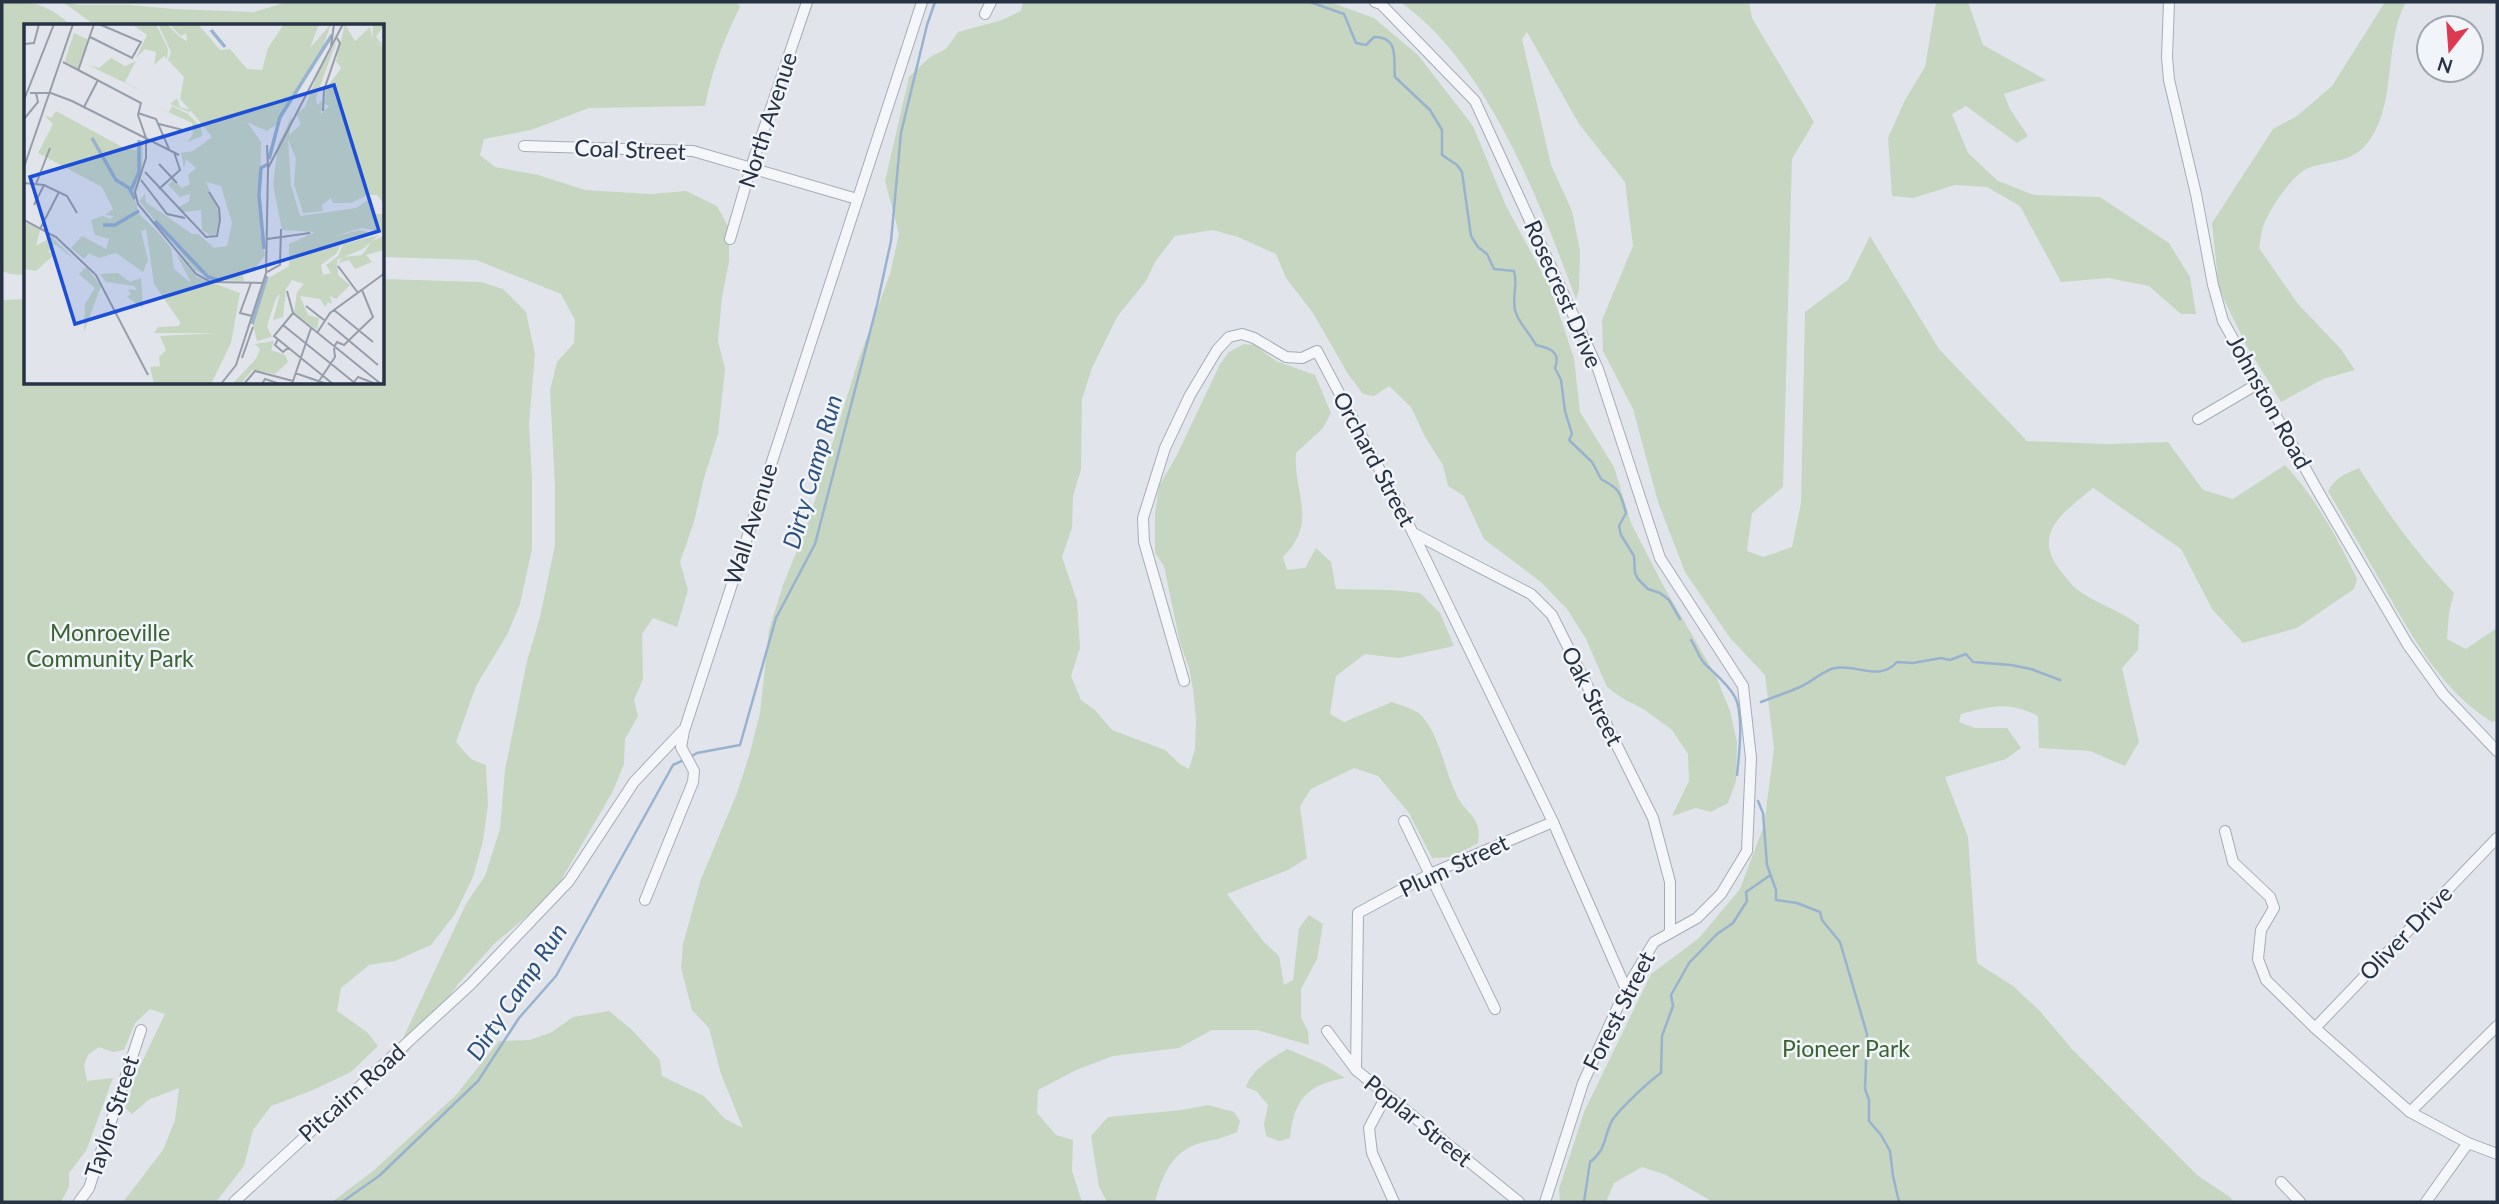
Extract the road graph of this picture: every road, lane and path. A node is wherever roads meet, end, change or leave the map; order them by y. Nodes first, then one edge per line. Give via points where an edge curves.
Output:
1 (807, 2) edge
2 (922, 2) edge
3 (991, 2) edge
4 (1375, 2) edge
5 (2169, 2) edge
6 (985, 14) dead end
7 (523, 146) dead end
8 (751, 167) junction
9 (857, 199) junction
10 (730, 239) dead end
11 (2259, 383) junction
12 (2198, 419) dead end
13 (1413, 533) junction
14 (1698, 619) joint
15 (1184, 681) dead end
16 (685, 728) junction
17 (2497, 751) edge
18 (1404, 821) dead end
19 (1553, 822) junction
20 (2225, 831) dead end
21 (2497, 838) edge
22 (1432, 873) junction
23 (645, 900) dead end
24 (1670, 933) junction
25 (471, 984) joint
26 (1626, 989) junction
27 (1495, 1009) dead end
28 (2497, 1026) edge
29 (2315, 1028) junction
30 (141, 1030) dead end
31 (1327, 1031) dead end
32 (1356, 1070) junction
33 (1386, 1096) junction
34 (2410, 1112) junction
35 (2468, 1143) junction
36 (2497, 1154) edge
37 (2281, 1182) dead end
38 (79, 1202) edge
39 (234, 1202) edge
40 (1394, 1202) edge
41 (1519, 1202) edge
42 (1545, 1202) edge
43 (2300, 1202) edge
44 (2426, 1202) edge

1 - 8 street, North Avenue
2 - 9 street, Wall Avenue
3 - 6 street
4 - 14 street, Rosecrest Drive via 1475,101 1598,369 1660,558
5 - 11 street, Johnston Road via 2169,80 2213,285 2223,321
7 - 8 street, Coal Street via 693,151
8 - 9 street, Coal Street
8 - 10 street, North Avenue
9 - 16 street, Wall Avenue
11 - 12 street
11 - 17 street, Johnston Road via 2408,645 2443,694
13 - 15 street, Orchard Street via 1317,351 1302,358 1286,356 1254,338 1242,334 1229,337 1217,350 1165,448 1143,518 1144,542
13 - 19 street, Orchard Street
13 - 24 street, Oak Street via 1531,594 1552,615 1653,818 1670,882
14 - 24 street, Forest Street via 1743,686 1751,758 1746,851 1721,894 1697,918
16 - 23 street via 681,747 694,771 693,782
16 - 25 street, Wall Avenue via 634,782 569,881
18 - 22 street
19 - 22 street, Plum Street
19 - 26 street, Orchard Street
20 - 29 street via 2233,862 2270,897 2274,908 2261,930 2258,959 2266,979
21 - 29 street, Oliver Drive
22 - 27 street
22 - 32 street, Plum Street via 1357,913
24 - 26 street, Forest Street via 1654,942
25 - 39 street, Pitcairn Road
26 - 42 street, Forest Street via 1583,1083
28 - 34 street
29 - 34 street
30 - 38 street, Taylor Street via 89,1188
31 - 32 street, Poplar Street
32 - 33 street, Poplar Street
33 - 40 street via 1369,1128 1372,1153
33 - 41 street, Poplar Street
34 - 35 street
35 - 36 street
35 - 44 street
37 - 43 street

